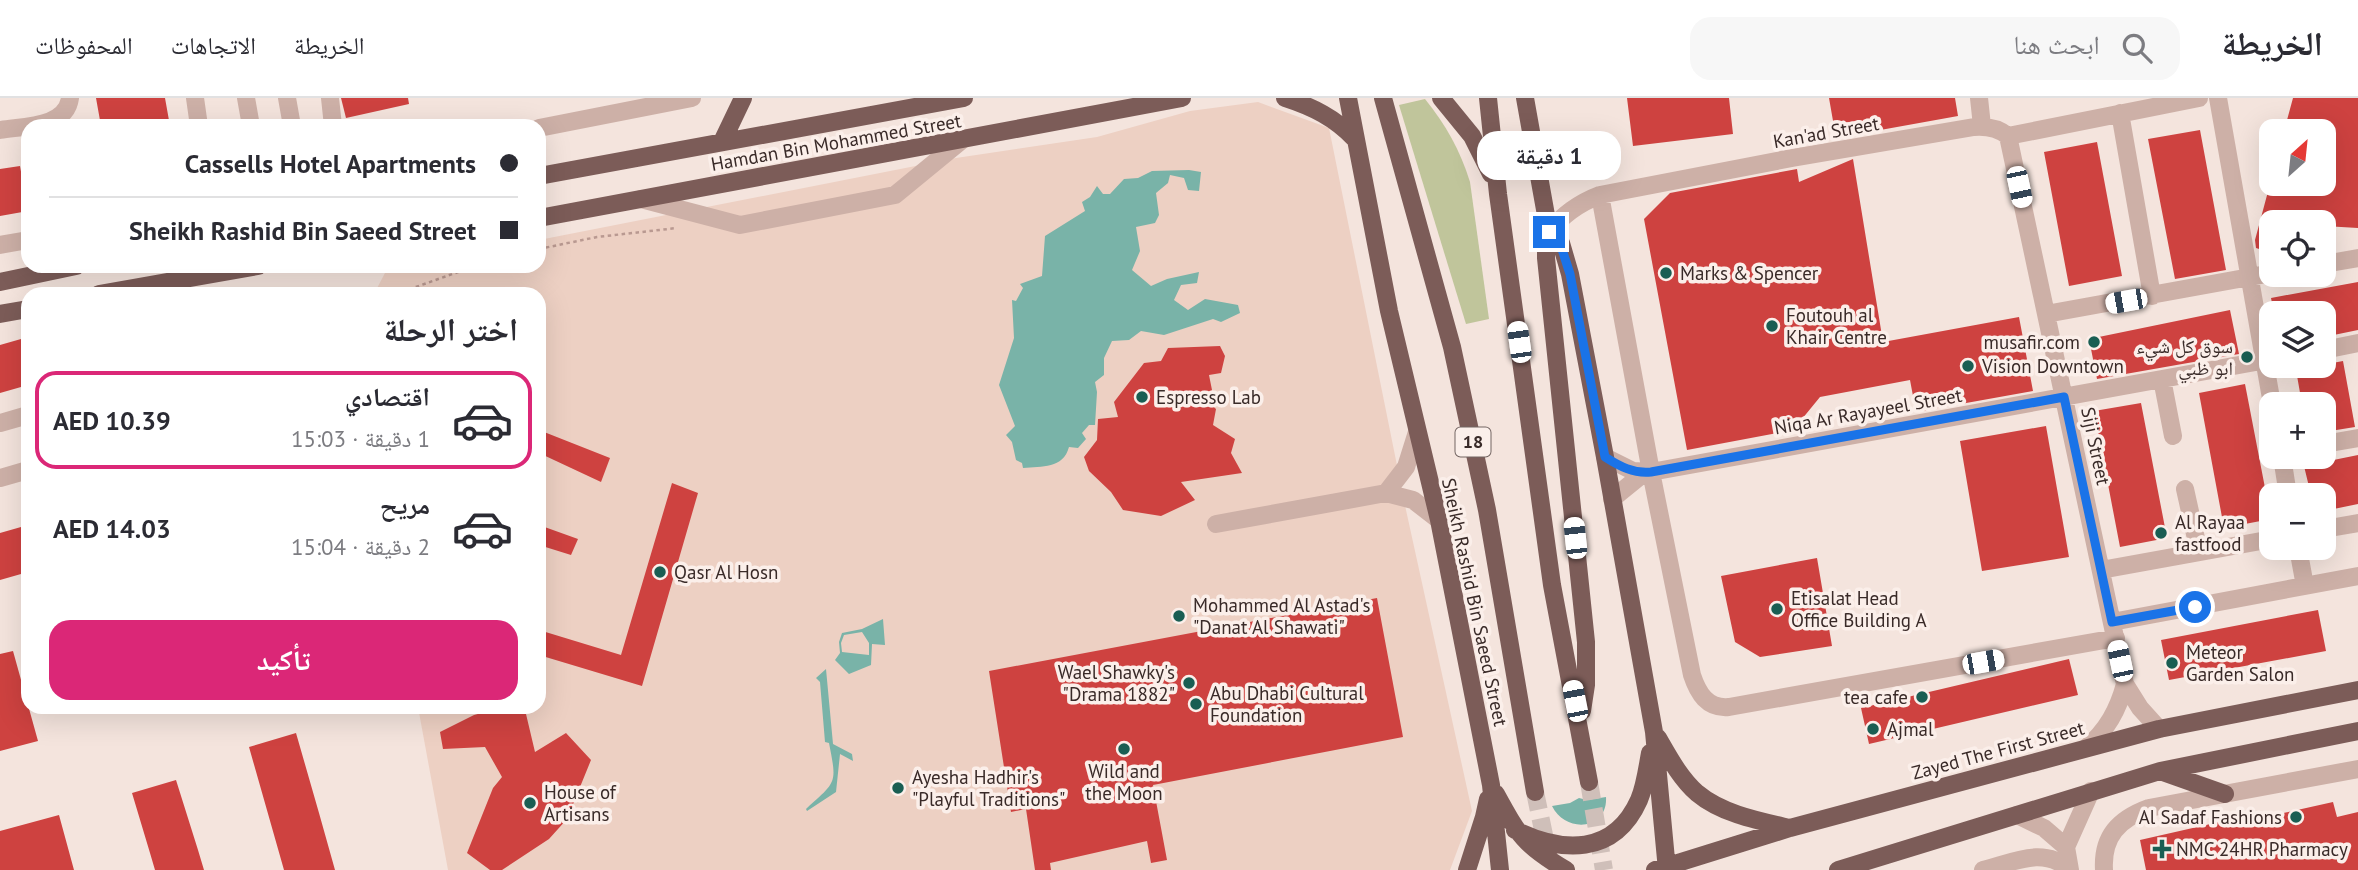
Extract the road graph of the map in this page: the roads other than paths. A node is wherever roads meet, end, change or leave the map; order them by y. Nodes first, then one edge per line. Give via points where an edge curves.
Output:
1 (70, 98) edge
2 (195, 98) edge
3 (246, 98) edge
4 (287, 98) edge
5 (330, 98) edge
6 (692, 98) edge
7 (743, 98) edge
8 (964, 98) edge
9 (1182, 98) edge
10 (1285, 98) edge
11 (1348, 98) edge
12 (1383, 98) edge
13 (1441, 98) edge
14 (1488, 98) edge
15 (1979, 98) edge
16 (2199, 98) edge
17 (2218, 98) edge
18 (1528, 103) edge
19 (2120, 113) junction
20 (55, 119) edge
21 (198, 119) edge
22 (250, 119) edge
23 (291, 119) edge
24 (332, 119) edge
25 (21, 126) edge
26 (546, 127) edge
27 (1982, 127) junction
28 (0, 130) edge
29 (2008, 136) junction
30 (1355, 139) junction
31 (962, 141) junction
32 (722, 142) junction
33 (546, 175) edge
34 (1498, 194) junction
35 (1600, 195) junction
36 (641, 199) junction
37 (546, 217) edge
38 (1549, 232) junction
39 (21, 241) edge
40 (0, 245) edge
41 (2358, 258) edge
42 (2336, 262) edge
43 (43, 273) edge
44 (218, 273) edge
45 (2259, 275) edge
46 (2250, 277) junction
47 (0, 282) edge
48 (139, 287) edge
49 (2152, 296) junction
50 (21, 310) edge
51 (0, 314) edge
52 (2046, 314) junction
53 (2259, 318) edge
54 (2358, 344) edge
55 (2336, 348) edge
56 (2259, 362) edge
57 (2162, 379) junction
58 (2064, 397) junction
59 (21, 417) edge
60 (0, 422) edge
61 (1417, 432) junction
62 (2173, 436) dead end
63 (2358, 438) edge
64 (2336, 442) edge
65 (1605, 457) junction
66 (21, 472) edge
67 (1647, 473) junction
68 (0, 478) edge
69 (2185, 489) dead end
70 (1387, 493) junction
71 (1612, 499) junction
72 (1439, 520) junction
73 (1216, 523) dead end
74 (2358, 523) edge
75 (2336, 527) edge
76 (2259, 541) edge
77 (2199, 552) junction
78 (2300, 560) edge
79 (2101, 570) junction
80 (2358, 576) edge
81 (2305, 586) junction
82 (2114, 630) junction
83 (2125, 684) junction
84 (2358, 690) edge
85 (1580, 725) junction
86 (2159, 729) junction
87 (2358, 731) edge
88 (1654, 732) junction
89 (2086, 748) junction
90 (2358, 769) edge
91 (2160, 771) junction
92 (1589, 782) tunnel mouth
93 (1491, 785) junction
94 (2091, 791) junction
95 (1535, 792) tunnel mouth
96 (2225, 794) junction
97 (2017, 815) junction
98 (1790, 828) junction
99 (1515, 830) junction
100 (2066, 847) junction
101 (1663, 869) edge
102 (1466, 870) edge
103 (1500, 870) edge
104 (1566, 870) edge
105 (1838, 870) edge
106 (1983, 870) edge
107 (2070, 870) edge
108 (2104, 870) edge

1 - 20 street via 66,111
2 - 21 street
3 - 22 street
4 - 23 street
5 - 24 street
6 - 26 street
7 - 32 main road
8 - 32 main road, Hamdan Bin Mohammed Street
9 - 31 main road, Hamdan Bin Mohammed Street
10 - 30 main road via 1324,113
11 - 30 main road, Sheikh Rashid Bin Saeed Street
12 - 95 main road, Sheikh Rashid Bin Saeed Street / 18 via 1452,347 1485,497
13 - 34 main road via 1472,136
14 - 34 main road
15 - 27 street
16 - 19 street
17 - 46 street
18 - 38 main road
19 - 29 street
19 - 49 street
25 - 28 street
27 - 29 street, Kan'ad Street
27 - 35 street, Kan'ad Street
29 - 52 street, Siji Street
30 - 61 main road, Sheikh Rashid Bin Saeed Street
31 - 36 main road, Hamdan Bin Mohammed Street
31 - 36 street via 894,195 740,225
32 - 33 main road, Hamdan Bin Mohammed Street
34 - 85 main road via 1552,585
35 - 38 street, Kan'ad Street via 1572,209
35 - 67 street
36 - 37 main road, Hamdan Bin Mohammed Street
38 - 65 main road via 1560,243 1570,274
38 - 85 main road via 1546,258 1586,642
39 - 40 street
41 - 42 street
43 - 47 main road
44 - 48 main road
45 - 46 street
46 - 49 street
46 - 53 street
49 - 52 street
50 - 51 main road
52 - 58 street, Siji Street
54 - 55 street
56 - 57 street, Niqa Ar Rayayeel Street
57 - 58 street, Niqa Ar Rayayeel Street
57 - 62 street
58 - 67 street, Niqa Ar Rayayeel Street
58 - 79 street, Siji Street
59 - 60 street
61 - 70 street via 1406,467
61 - 72 main road, Sheikh Rashid Bin Saeed Street
63 - 64 street
65 - 67 street
65 - 71 main road
66 - 68 street
67 - 71 street, Niqa Ar Rayayeel Street
67 - 82 street via 1692,675 1697,689 1715,707 1777,699
69 - 77 street
70 - 72 street via 1413,500
70 - 73 street
71 - 88 main road
72 - 93 main road, Sheikh Rashid Bin Saeed Street
74 - 75 street
76 - 77 street
77 - 79 street
78 - 81 street
79 - 82 street, Siji Street
80 - 81 street
81 - 82 street
82 - 83 street, Siji Street
83 - 86 street, Siji Street
83 - 89 street via 2118,708
84 - 86 main road, Zayed The First Street
85 - 92 main road
86 - 89 main road, Zayed The First Street
87 - 91 main road
88 - 98 main road via 1682,775 1706,799 1752,819
88 - 99 main road via 1639,801 1617,830 1602,839 1568,847
88 - 101 main road
89 - 98 main road, Zayed The First Street
90 - 96 street
91 - 94 main road
91 - 96 main road
93 - 99 main road
93 - 102 main road
93 - 103 main road, Sheikh Rashid Bin Saeed Street
94 - 97 main road
94 - 100 street
96 - 108 street via 2130,815 2105,847
97 - 100 street via 2044,828
97 - 105 main road
98 - 101 main road, Zayed The First Street
99 - 104 main road via 1528,846
100 - 107 street
106 - 107 street via 2045,856

